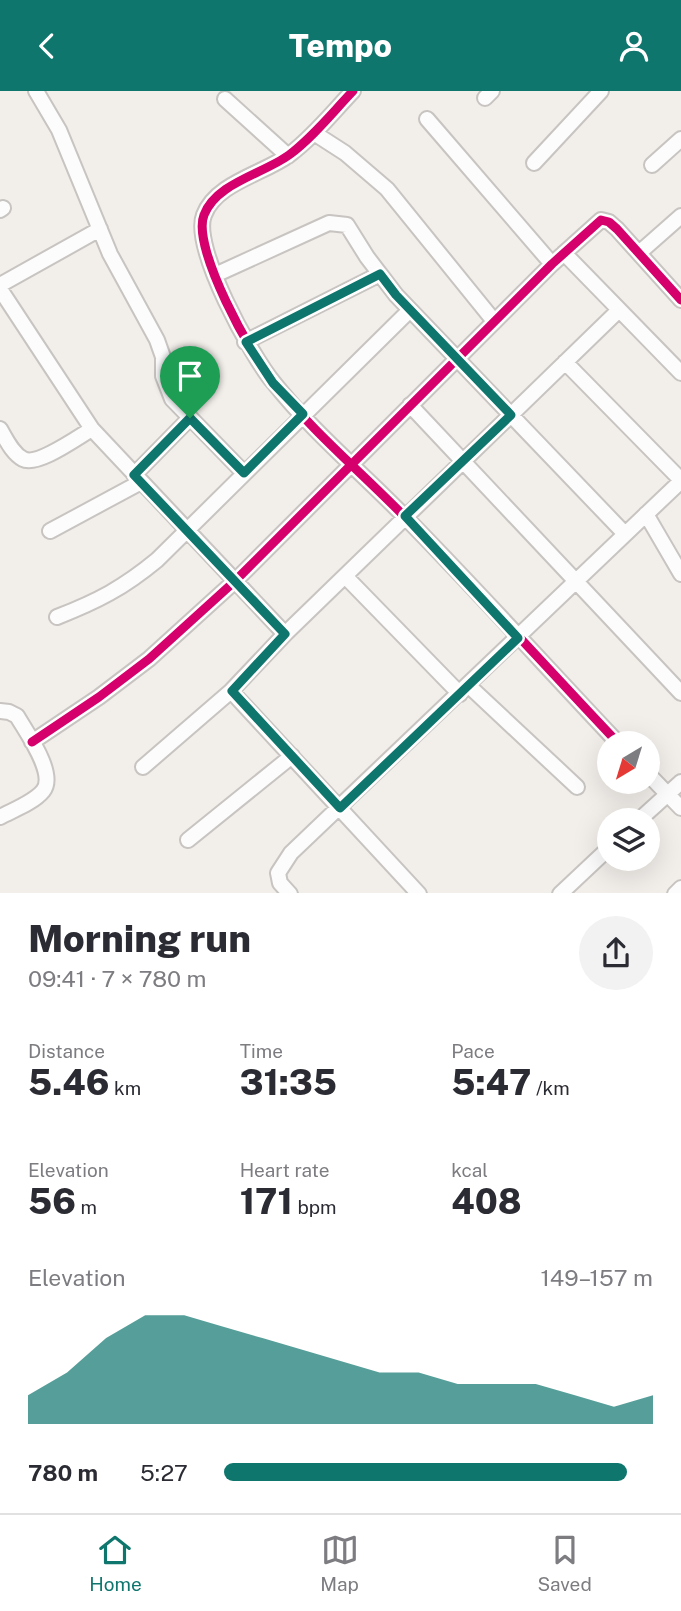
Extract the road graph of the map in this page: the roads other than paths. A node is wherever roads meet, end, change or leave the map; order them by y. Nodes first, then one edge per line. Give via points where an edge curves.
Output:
1 (36, 91) edge
2 (601, 91) edge
3 (344, 94) edge
4 (225, 99) dead end
5 (427, 119) dead end
6 (314, 132) junction
7 (678, 146) edge
8 (288, 156) junction
9 (534, 163) dead end
10 (652, 166) dead end
11 (681, 216) edge
12 (100, 229) junction
13 (564, 253) junction
14 (639, 253) junction
15 (552, 264) junction
16 (380, 274) junction
17 (215, 275) junction
18 (0, 287) edge
19 (681, 300) edge
20 (410, 310) junction
21 (619, 310) junction
22 (494, 321) junction
23 (246, 342) junction
24 (457, 359) junction
25 (565, 362) junction
26 (679, 368) edge
27 (410, 405) junction
28 (303, 414) junction
29 (511, 415) junction
30 (190, 418) junction
31 (0, 429) edge
32 (92, 429) junction
33 (464, 460) junction
34 (352, 463) junction
35 (244, 473) junction
36 (138, 479) junction
37 (681, 481) edge
38 (646, 514) junction
39 (405, 516) junction
40 (187, 530) junction
41 (50, 531) dead end
42 (625, 534) junction
43 (681, 575) edge
44 (345, 576) junction
45 (577, 580) junction
46 (235, 581) junction
47 (57, 617) dead end
48 (285, 634) junction
49 (518, 638) junction
50 (464, 690) junction
51 (232, 691) junction
52 (681, 693) edge
53 (0, 711) edge
54 (607, 731) edge
55 (32, 742) junction
56 (292, 756) junction
57 (144, 767) dead end
58 (681, 782) edge
59 (660, 786) edge
60 (578, 787) dead end
61 (667, 794) junction
62 (340, 808) junction
63 (652, 808) edge
64 (681, 808) edge
65 (0, 817) edge
66 (188, 840) dead end
67 (597, 859) edge
68 (289, 893) edge
69 (418, 893) edge
70 (561, 893) edge

1 - 12 street via 60,130
2 - 9 street
3 - 6 street
4 - 8 street
5 - 15 street
6 - 8 street
6 - 22 street via 387,189
7 - 10 street
8 - 17 street via 226,190 202,217 202,237
11 - 14 street
12 - 18 street
12 - 30 street via 157,340 167,390
13 - 14 street via 601,221 609,222
13 - 15 street
13 - 21 street
14 - 19 street
15 - 22 street
16 - 17 street via 347,225 339,222
16 - 20 street
16 - 23 street
17 - 23 street
18 - 32 street
20 - 24 street
20 - 28 street
21 - 25 street
21 - 26 street
22 - 24 street
23 - 28 street via 273,383
24 - 27 street
24 - 29 street
25 - 29 street
25 - 37 street
27 - 33 street
27 - 34 street
28 - 34 street
28 - 35 street
29 - 33 street
29 - 42 street
30 - 35 street
30 - 36 street
31 - 32 street via 22,459 30,461
32 - 36 street
33 - 39 street
33 - 45 street
34 - 39 street
34 - 46 street
35 - 40 street
36 - 40 street
36 - 41 street
37 - 38 street
38 - 42 street
38 - 43 street
39 - 44 street
39 - 49 street
40 - 46 street
40 - 47 street via 129,583
42 - 45 street
44 - 48 street
44 - 50 street
45 - 49 street
45 - 52 street
46 - 48 street
46 - 55 street via 149,659
48 - 51 street
49 - 50 street
49 - 54 street
50 - 60 street
50 - 62 street
51 - 56 street
51 - 57 street
53 - 55 street via 17,716
55 - 65 street via 48,781 34,799
56 - 62 street
56 - 66 street
58 - 61 street
59 - 61 street
61 - 63 street
61 - 64 street
62 - 68 street via 283,863 280,883
62 - 69 street
67 - 70 street

